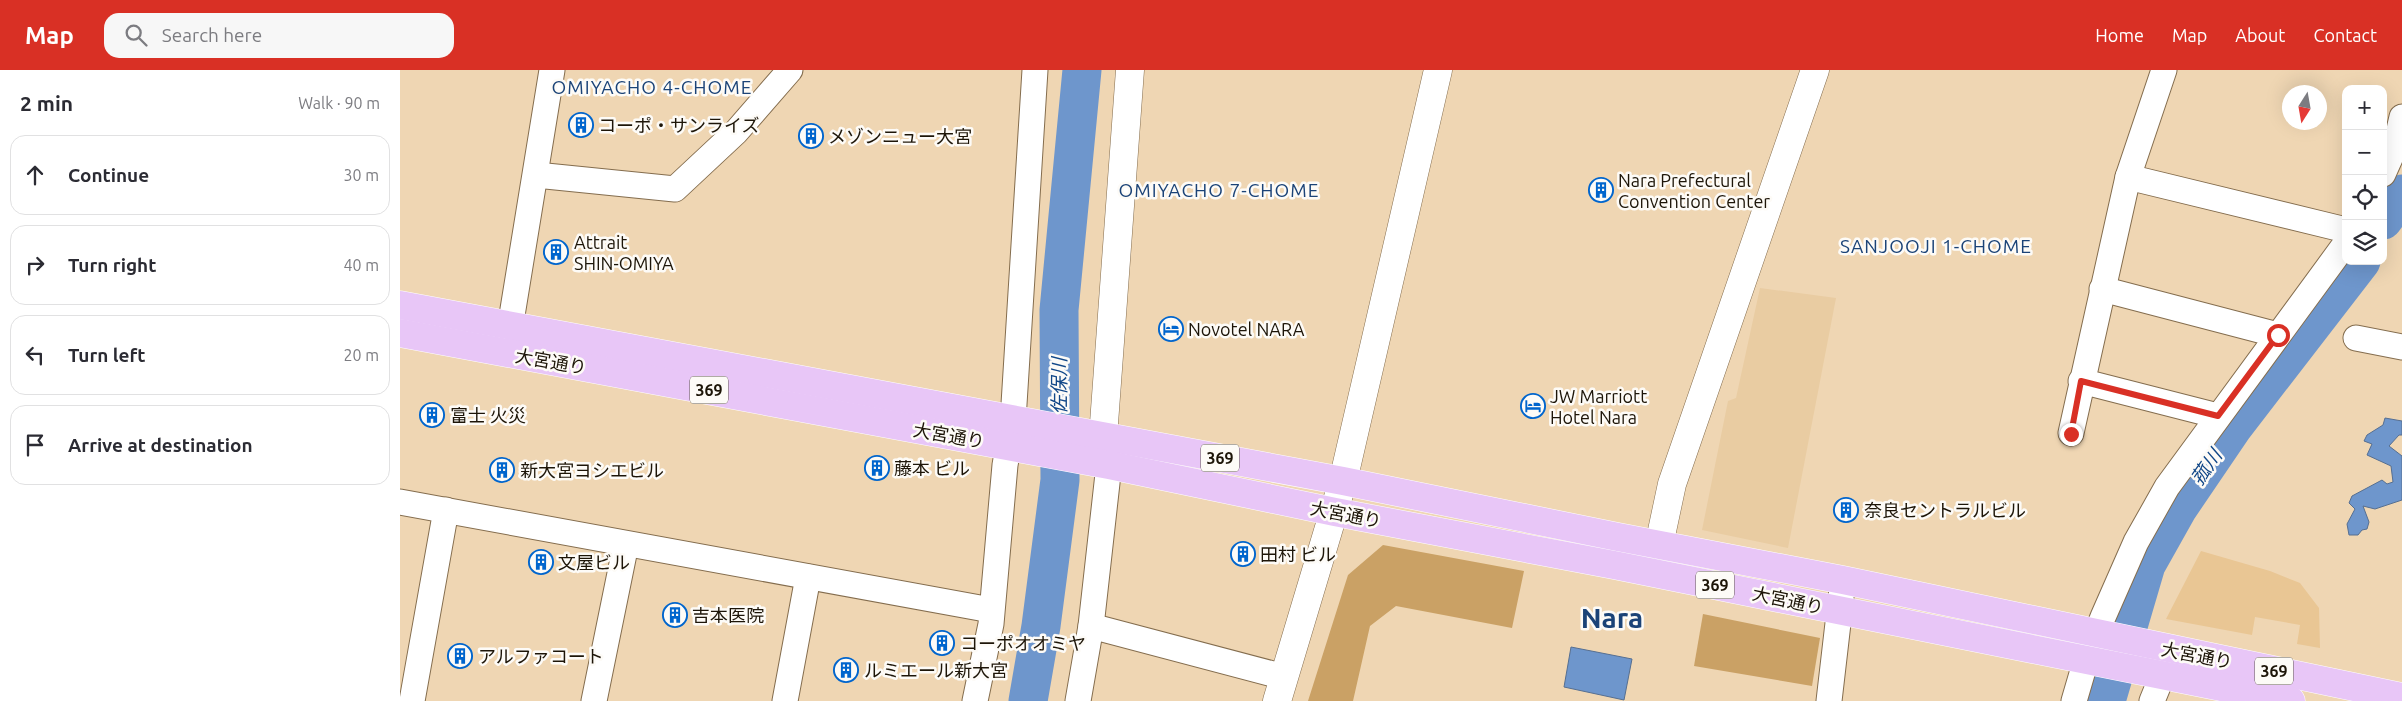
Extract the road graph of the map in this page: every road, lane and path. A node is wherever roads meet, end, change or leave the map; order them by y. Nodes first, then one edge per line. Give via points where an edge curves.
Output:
1 (552, 70) edge
2 (790, 70) edge
3 (1035, 70) edge
4 (1130, 70) edge
5 (1438, 70) edge
6 (1815, 70) edge
7 (2164, 70) edge
8 (2402, 117) edge
9 (2387, 165) edge
10 (536, 175) junction
11 (2128, 176) junction
12 (2342, 229) edge
13 (2342, 248) edge
14 (2102, 289) junction
15 (400, 305) edge
16 (511, 326) junction
17 (400, 332) edge
18 (2278, 335) junction
19 (2356, 338) dead end
20 (2402, 347) edge
21 (506, 353) junction
22 (2081, 381) junction
23 (2218, 416) junction
24 (1015, 434) junction
25 (2071, 434) dead end
26 (1100, 436) junction
27 (1102, 464) junction
28 (1343, 481) junction
29 (400, 502) edge
30 (446, 510) junction
31 (1335, 512) junction
32 (626, 544) junction
33 (1659, 545) junction
34 (808, 577) junction
35 (1843, 580) junction
36 (991, 610) junction
37 (1839, 611) junction
38 (1091, 626) junction
39 (2099, 635) junction
40 (2091, 661) junction
41 (2149, 663) junction
42 (1280, 689) edge
43 (2402, 697) edge
44 (412, 701) edge
45 (594, 701) edge
46 (785, 701) edge
47 (975, 701) edge
48 (1078, 701) edge
49 (1829, 701) edge
50 (2074, 701) edge
51 (2152, 701) edge
52 (2292, 701) edge

1 - 10 street
2 - 10 street via 736,132 675,189
3 - 24 street
4 - 26 street
5 - 28 street
6 - 33 street via 1672,484
7 - 11 street
8 - 9 street
10 - 16 street
11 - 12 street
11 - 14 street
13 - 18 street
14 - 18 street
14 - 22 street
15 - 16 highway, 大宮通り / 369
16 - 21 street
16 - 24 highway, 大宮通り / 369
17 - 21 highway, 大宮通り / 369
18 - 23 street
19 - 20 street
21 - 24 highway, 大宮通り / 369
22 - 23 street
22 - 25 street
23 - 39 street via 2167,487 2136,542
24 - 26 highway, 大宮通り / 369
24 - 27 highway, 大宮通り / 369
24 - 36 street
26 - 28 highway, 大宮通り / 369
27 - 31 highway, 大宮通り / 369
27 - 38 street
28 - 31 street
28 - 33 highway, 大宮通り / 369
29 - 30 street
30 - 32 street
30 - 44 street
31 - 37 highway, 大宮通り / 369
31 - 42 street
32 - 34 street
32 - 45 street
33 - 35 highway, 大宮通り / 369
34 - 36 street
34 - 46 street
35 - 37 street
35 - 39 highway, 大宮通り / 369
36 - 47 street
37 - 40 highway, 大宮通り / 369
37 - 49 street
38 - 42 street
38 - 48 street
39 - 40 street
39 - 41 highway, 大宮通り / 369
40 - 41 highway, 大宮通り / 369
40 - 50 street
41 - 43 highway, 大宮通り / 369
41 - 51 street
41 - 52 highway, 大宮通り / 369

